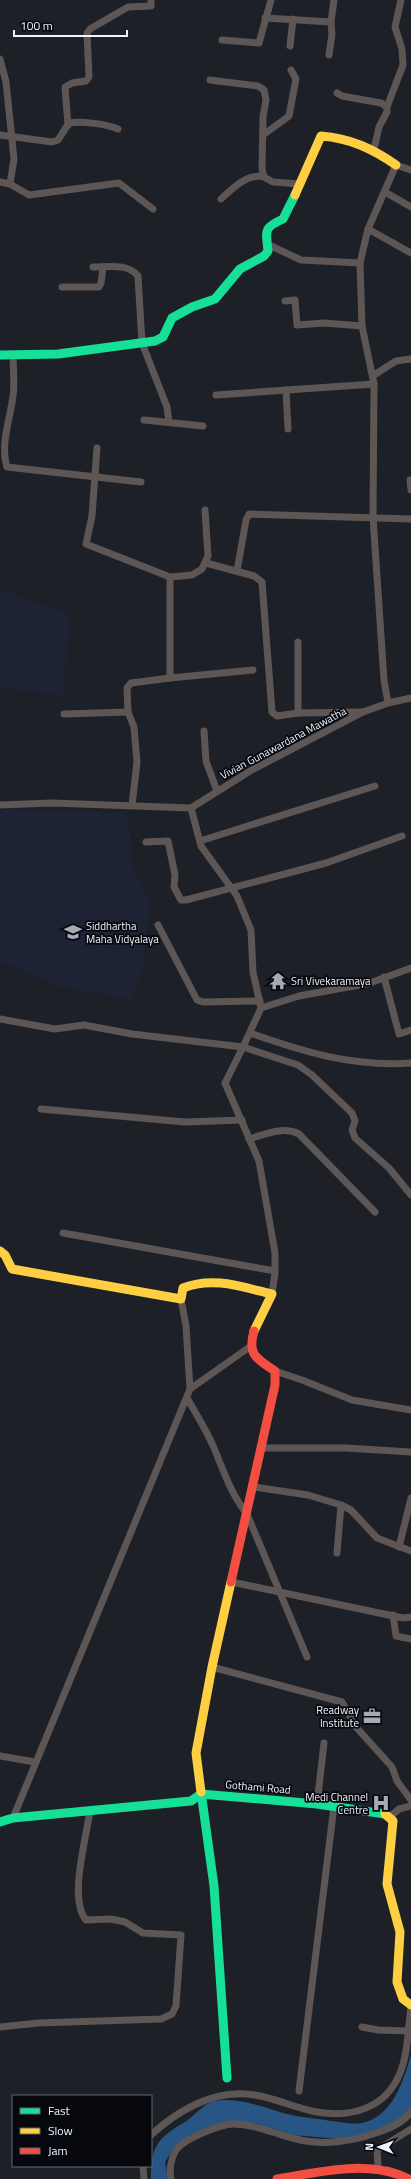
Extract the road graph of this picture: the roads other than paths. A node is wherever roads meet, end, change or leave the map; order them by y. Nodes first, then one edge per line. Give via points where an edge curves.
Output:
1 (151, 0) edge
2 (271, 0) edge
3 (334, 0) edge
4 (401, 0) edge
5 (266, 18) junction
6 (293, 20) junction
7 (331, 22) junction
8 (222, 40) dead end
9 (290, 46) dead end
10 (329, 55) dead end
11 (0, 59) edge
12 (291, 70) dead end
13 (210, 80) dead end
14 (338, 93) dead end
15 (387, 107) junction
16 (68, 125) junction
17 (118, 129) dead end
18 (0, 135) edge
19 (263, 135) junction
20 (12, 137) junction
21 (374, 149) junction
22 (396, 165) junction
23 (411, 170) edge
24 (264, 177) junction
25 (0, 182) edge
26 (10, 184) junction
27 (300, 184) junction
28 (385, 192) junction
29 (221, 199) dead end
30 (411, 207) edge
31 (153, 209) dead end
32 (368, 229) junction
33 (267, 244) junction
34 (411, 253) edge
35 (360, 263) junction
36 (93, 266) dead end
37 (103, 267) junction
38 (62, 287) dead end
39 (284, 301) dead end
40 (362, 326) junction
41 (142, 343) junction
42 (0, 355) edge
43 (13, 355) junction
44 (411, 359) edge
45 (374, 376) junction
46 (374, 384) junction
47 (286, 390) junction
48 (216, 395) dead end
49 (144, 420) dead end
50 (169, 422) junction
51 (203, 426) dead end
52 (288, 429) dead end
53 (97, 448) dead end
54 (95, 478) junction
55 (410, 480) dead end
56 (141, 482) dead end
57 (411, 490) edge
58 (206, 510) dead end
59 (373, 517) junction
60 (411, 520) edge
61 (206, 563) junction
62 (237, 572) junction
63 (170, 577) junction
64 (298, 642) dead end
65 (253, 670) dead end
66 (170, 678) junction
67 (411, 698) edge
68 (388, 703) junction
69 (128, 712) junction
70 (363, 712) junction
71 (298, 713) junction
72 (64, 714) dead end
73 (204, 731) dead end
74 (375, 786) dead end
75 (217, 791) junction
76 (132, 804) junction
77 (0, 805) edge
78 (191, 808) junction
79 (402, 836) dead end
80 (200, 841) junction
81 (146, 842) dead end
82 (232, 889) junction
83 (158, 925) dead end
84 (411, 968) edge
85 (384, 977) junction
86 (260, 1005) junction
87 (0, 1019) edge
88 (411, 1030) edge
89 (250, 1032) junction
90 (243, 1047) junction
91 (410, 1063) edge
92 (41, 1108) dead end
93 (242, 1120) junction
94 (249, 1139) junction
95 (411, 1195) edge
96 (375, 1212) dead end
97 (63, 1233) dead end
98 (0, 1251) edge
99 (275, 1271) junction
100 (272, 1294) junction
101 (181, 1299) junction
102 (251, 1346) junction
103 (275, 1371) junction
104 (190, 1389) junction
105 (187, 1398) junction
106 (411, 1410) edge
107 (261, 1448) junction
108 (411, 1452) edge
109 (254, 1486) junction
110 (411, 1498) edge
111 (341, 1505) junction
112 (247, 1514) junction
113 (399, 1547) junction
114 (411, 1551) edge
115 (337, 1553) dead end
116 (232, 1582) junction
117 (280, 1592) junction
118 (393, 1615) junction
119 (411, 1617) edge
120 (411, 1639) edge
121 (307, 1657) dead end
122 (212, 1666) junction
123 (324, 1743) dead end
124 (0, 1756) edge
125 (35, 1762) junction
126 (201, 1794) junction
127 (411, 1800) edge
128 (316, 1804) junction
129 (334, 1806) junction
130 (411, 1806) edge
131 (90, 1810) junction
132 (391, 1816) junction
133 (13, 1818) junction
134 (0, 1822) edge
135 (411, 2006) edge
136 (0, 2026) edge
137 (362, 2027) dead end
138 (408, 2032) junction
139 (227, 2078) dead end
140 (300, 2091) dead end
141 (411, 2111) edge
142 (411, 2129) edge
143 (152, 2134) edge
144 (143, 2167) edge
145 (378, 2168) junction
146 (144, 2179) edge
147 (171, 2179) edge
148 (277, 2179) edge
149 (409, 2179) edge

1 - 16 street via 151,6 128,7 87,33 89,77 86,81 65,87
2 - 5 street
3 - 7 street
4 - 15 street via 395,27 403,64
5 - 6 street
5 - 8 street via 259,43
6 - 7 street
6 - 9 street
7 - 10 street
11 - 20 street via 6,82
12 - 19 street via 296,80 289,116
13 - 19 street via 258,86 264,90 266,100
14 - 15 street via 342,96 381,103
15 - 21 street
16 - 17 street via 75,122
16 - 20 street via 58,140 52,142
18 - 20 street
19 - 24 street
20 - 26 street via 14,159
21 - 22 street
21 - 27 street via 336,136 321,136
22 - 23 street
22 - 28 street
24 - 27 street via 273,182
24 - 29 street via 256,175 248,179
25 - 26 street
26 - 31 street via 29,195 119,183
27 - 33 street via 283,219 269,225 266,230
28 - 30 street
28 - 32 street
32 - 34 street
32 - 35 street
33 - 35 street via 301,260
33 - 41 street via 268,251 264,256 240,269 215,299 172,318 163,337
35 - 40 street
36 - 37 street
37 - 38 street via 102,283 99,287
37 - 41 street via 123,267 134,271 138,276
39 - 40 street via 295,300 297,325 324,323
40 - 45 street
41 - 43 street via 58,354
41 - 50 street via 167,407
42 - 43 street
43 - 54 street via 13,395 1,443 1,458 7,467
44 - 45 street via 396,361
45 - 46 street
46 - 47 street
46 - 59 street
47 - 48 street
47 - 52 street
49 - 50 street
50 - 51 street
53 - 54 street
54 - 56 street
54 - 63 street via 92,516 86,544
55 - 57 street
58 - 61 street
59 - 60 street
59 - 62 street via 249,514
59 - 68 street via 384,680
61 - 62 street
61 - 63 street via 192,575
62 - 71 street via 259,578 262,582 272,712 277,716
63 - 66 street
64 - 71 street
65 - 66 street
66 - 69 street via 131,683 127,688
67 - 68 street, Vivian Gunawardana Mawatha
68 - 70 street, Vivian Gunawardana Mawatha
69 - 72 street
69 - 76 street via 134,727 137,762
70 - 71 street
70 - 75 street, Vivian Gunawardana Mawatha
73 - 75 street via 206,761
74 - 80 street
75 - 78 street, Vivian Gunawardana Mawatha
76 - 77 street
76 - 78 street
78 - 80 street
79 - 82 street via 326,863
80 - 82 street
81 - 82 street via 168,841 175,875 174,887 181,900
82 - 86 street via 251,930 253,972
83 - 86 street via 197,1000
84 - 85 street
85 - 86 street via 370,983
85 - 88 street via 399,1034
86 - 89 street
87 - 90 street via 55,1029 84,1025 132,1034
89 - 90 street
89 - 91 street via 292,1048 352,1062 383,1065
90 - 93 street via 225,1083
90 - 95 street via 298,1065 312,1075 352,1114 355,1121 352,1130 355,1138 389,1168
92 - 93 street via 186,1122
93 - 94 street
94 - 96 street via 283,1130 293,1130 300,1134
94 - 99 street via 259,1162 275,1253
97 - 99 street
98 - 101 street via 12,1269
99 - 100 street
100 - 101 street via 210,1282 193,1283 183,1288
100 - 102 street via 252,1336
101 - 104 street via 186,1326
102 - 103 street via 254,1355
102 - 104 street
103 - 106 street via 352,1400
103 - 107 street via 275,1385
104 - 105 street
105 - 112 street via 213,1446 224,1477
105 - 125 street
107 - 108 street via 346,1448
107 - 109 street
109 - 111 street via 308,1495
109 - 112 street
110 - 113 street
111 - 113 street via 351,1510 377,1538
111 - 115 street
112 - 116 street
112 - 117 street
113 - 114 street
116 - 117 street
116 - 122 street
117 - 118 street
117 - 121 street
118 - 119 street
118 - 120 street via 396,1636
122 - 126 street via 196,1753
122 - 127 street via 342,1702 356,1727 392,1767 397,1782
123 - 128 street
124 - 125 street
125 - 133 street
126 - 128 street, Gothami Road
126 - 131 street, Gothami Road via 191,1801
126 - 139 street via 214,1886
128 - 129 street, Gothami Road
129 - 132 street, Gothami Road
129 - 140 street
130 - 132 street via 399,1809
131 - 133 street, Gothami Road
131 - 136 street via 78,1883 82,1915 86,1920 111,1919 125,1922 143,1933 181,1935 176,2006 172,2014 161,2019
132 - 135 street via 393,1821 387,1890 400,1931 398,1993
133 - 134 street, Gothami Road
135 - 138 street
137 - 138 street
138 - 143 street via 400,2073 375,2106 333,2114 247,2094 214,2097 162,2124
141 - 147 street via 403,2120 386,2129 350,2142 319,2143 295,2139 256,2127 233,2124 219,2126 189,2140 177,2149 172,2159
142 - 145 street via 377,2150
144 - 146 street
145 - 148 street
145 - 149 street via 401,2174

